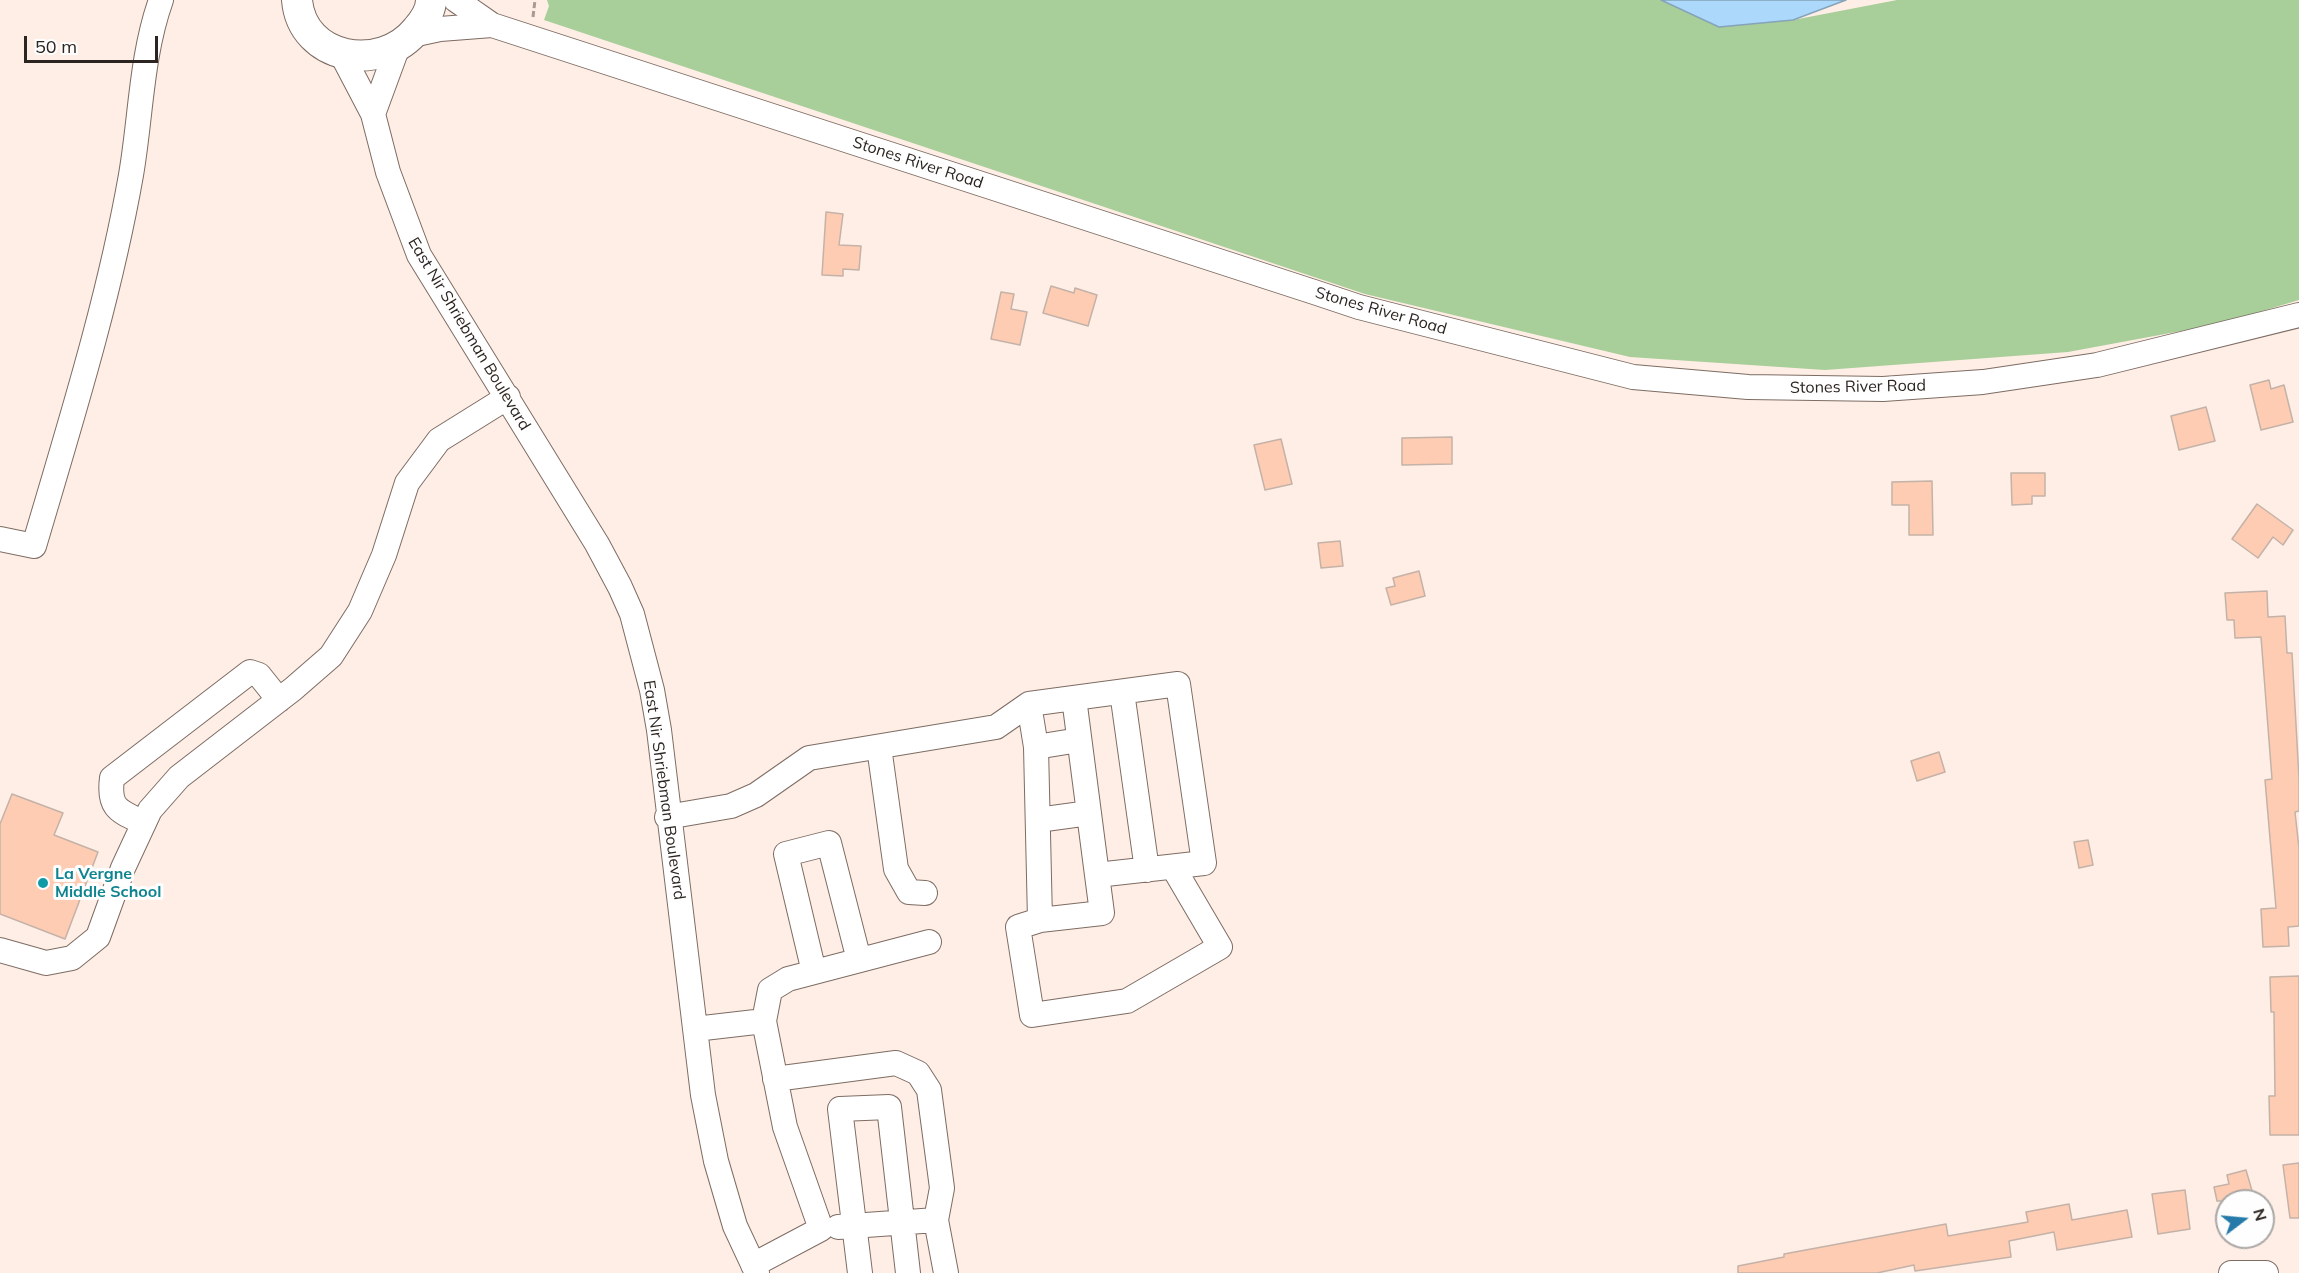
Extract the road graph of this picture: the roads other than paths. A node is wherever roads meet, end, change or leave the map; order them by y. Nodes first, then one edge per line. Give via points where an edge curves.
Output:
1 (161, 0) edge
2 (297, 0) edge
3 (431, 0) edge
4 (456, 0) edge
5 (492, 26) junction
6 (405, 41) junction
7 (340, 51) junction
8 (373, 114) junction
9 (2299, 315) edge
10 (508, 397) junction
11 (0, 539) edge
12 (1122, 692) junction
13 (1074, 698) junction
14 (279, 700) junction
15 (1029, 704) junction
16 (1079, 740) junction
17 (879, 747) junction
18 (1036, 747) junction
19 (1089, 813) junction
20 (667, 817) junction
21 (1038, 820) junction
22 (144, 823) junction
23 (1173, 867) junction
24 (1147, 870) junction
25 (1097, 875) junction
26 (925, 893) dead end
27 (1040, 920) junction
28 (929, 942) dead end
29 (0, 950) edge
30 (859, 960) junction
31 (814, 972) junction
32 (765, 1021) junction
33 (695, 1029) junction
34 (775, 1079) junction
35 (936, 1220) junction
36 (902, 1222) junction
37 (855, 1226) junction
38 (821, 1229) junction
39 (755, 1269) edge
40 (860, 1273) edge
41 (908, 1273) edge
42 (946, 1273) edge
43 (2231, 1273) edge
44 (2266, 1273) edge

1 - 11 street via 152,25 128,187 84,377 34,546
2 - 7 main road, Stones River Road via 309,29 326,46
3 - 6 main road via 423,21
4 - 5 street, Stones River Road
5 - 6 street, Stones River Road via 440,29
5 - 9 street, Stones River Road via 1359,306 1633,377 1748,387 1883,388 1983,382 2097,365
6 - 7 main road, Stones River Road via 388,52 365,57
6 - 8 street
7 - 8 street, East Nir Shriebman Boulevard
8 - 10 street, East Nir Shriebman Boulevard via 388,172 419,255
10 - 14 street via 439,440 407,483 384,555 360,611 331,656
10 - 20 street, East Nir Shriebman Boulevard via 597,544 632,614 652,690
12 - 13 street
12 - 23 street via 1178,684 1204,863
12 - 24 street
13 - 15 street
13 - 16 street
14 - 22 street via 179,777 150,810
14 - 22 street via 260,675 250,672 112,778 110,795 117,810
15 - 17 street via 996,727
15 - 18 street
16 - 18 street
16 - 19 street
17 - 20 street via 809,758 756,795 731,806
17 - 26 street via 896,869 909,892
18 - 21 street
19 - 21 street
19 - 25 street
20 - 33 street, East Nir Shriebman Boulevard
21 - 27 street
22 - 29 street via 123,867 98,937 72,958 46,963
23 - 24 street
23 - 27 street via 1220,948 1127,1001 1032,1016 1018,927
24 - 25 street
25 - 27 street via 1102,913
28 - 30 street
30 - 31 street
30 - 31 street via 829,843 786,854
31 - 32 street via 788,979 770,990
32 - 33 street
32 - 34 street
33 - 39 street, East Nir Shriebman Boulevard via 716,1161 735,1226
34 - 35 street via 896,1063 918,1073 929,1090 942,1188
34 - 38 street via 784,1127
35 - 36 street
35 - 42 street
36 - 37 street
36 - 37 street via 889,1107 840,1109
36 - 41 street
37 - 38 street
37 - 40 street
38 - 39 street
43 - 44 street

